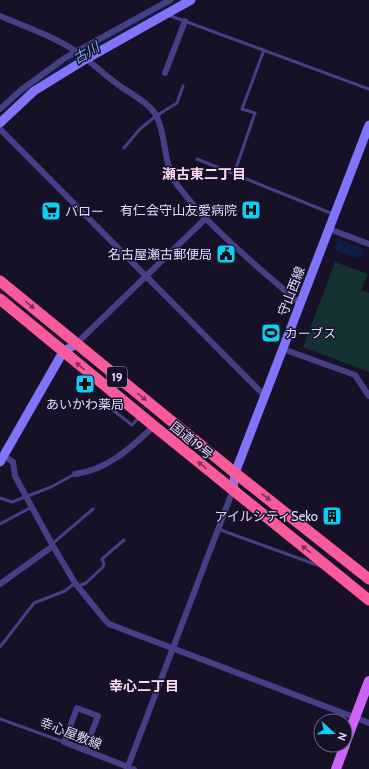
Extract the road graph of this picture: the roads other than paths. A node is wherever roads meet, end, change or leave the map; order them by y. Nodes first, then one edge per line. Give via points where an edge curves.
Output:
1 (170, 0) edge
2 (192, 0) edge
3 (166, 14) junction
4 (0, 16) edge
5 (185, 21) junction
6 (264, 50) junction
7 (81, 56) junction
8 (165, 73) dead end
9 (183, 86) dead end
10 (369, 88) edge
11 (0, 109) edge
12 (156, 116) junction
13 (0, 123) edge
14 (369, 125) edge
15 (0, 129) edge
16 (124, 148) dead end
17 (197, 159) dead end
18 (234, 174) junction
19 (334, 215) junction
20 (206, 218) junction
21 (329, 229) junction
22 (369, 244) edge
23 (146, 276) junction
24 (0, 281) edge
25 (0, 299) edge
26 (300, 304) junction
27 (76, 344) junction
28 (283, 349) junction
29 (63, 352) junction
30 (265, 396) junction
31 (369, 396) edge
32 (154, 426) junction
33 (1, 460) edge
34 (235, 473) junction
35 (75, 474) joint
36 (233, 490) junction
37 (27, 496) junction
38 (0, 498) edge
39 (32, 507) junction
40 (93, 509) dead end
41 (0, 524) edge
42 (218, 529) junction
43 (124, 540) dead end
44 (53, 545) junction
45 (332, 570) junction
46 (369, 579) edge
47 (0, 584) edge
48 (77, 584) junction
49 (369, 600) edge
50 (0, 647) edge
51 (172, 648) junction
52 (369, 681) edge
53 (355, 717) junction
54 (0, 719) edge
55 (353, 723) edge
56 (369, 723) edge
57 (64, 742) junction
58 (85, 750) junction
59 (342, 753) edge
60 (129, 768) edge
61 (336, 769) edge

1 - 7 street
2 - 3 main road
3 - 5 lane
3 - 7 main road
4 - 7 street via 45,34
5 - 6 lane
5 - 8 street
6 - 10 lane
6 - 18 lane via 242,109 255,114
7 - 11 street via 65,58
7 - 12 street via 143,102
7 - 13 main road via 34,91
9 - 12 lane via 177,103
12 - 16 lane via 140,129
12 - 20 street via 165,145 168,167 177,184
14 - 19 main road, 守山西線
15 - 23 street
17 - 18 lane
18 - 19 lane
19 - 21 main road, 守山西線
20 - 23 street
20 - 26 street
21 - 22 street
21 - 26 main road, 守山西線
23 - 27 street
23 - 30 street
24 -> 27 highway, 国道19号 / 19
25 - 29 highway, 国道19号 / 19
26 - 28 main road, 守山西線
27 - 29 main road
27 -> 34 highway, 国道19号 / 19
28 - 30 main road, 守山西線
28 - 31 street via 355,375
32 -> 29 highway, 国道19号 / 19
29 - 33 main road
30 - 34 main road, 守山西線
32 - 35 street via 108,464
36 -> 32 highway, 国道19号 / 19
33 - 37 street via 13,462 15,476
34 - 36 main road, 守山西線
34 -> 46 highway, 国道19号 / 19
35 - 37 lane
36 - 42 street
45 -> 36 highway, 国道19号 / 19
37 - 38 lane via 12,502
37 - 39 street
39 - 41 lane
39 - 44 street
40 - 44 lane
42 - 45 lane
42 - 51 street
43 - 48 lane via 102,560 103,567 86,583
44 - 47 street
44 - 48 street
45 - 49 highway, 国道19号 / 19
48 - 50 lane via 34,603
48 - 51 street via 109,624
51 - 53 street
51 - 60 street
52 - 53 main road
53 - 55 main road
53 - 56 street
54 - 57 lane, 幸心屋敷線
57 - 58 street, 幸心屋敷線
57 - 58 street via 77,708 98,716
58 - 60 street, 幸心屋敷線
59 - 61 main road

